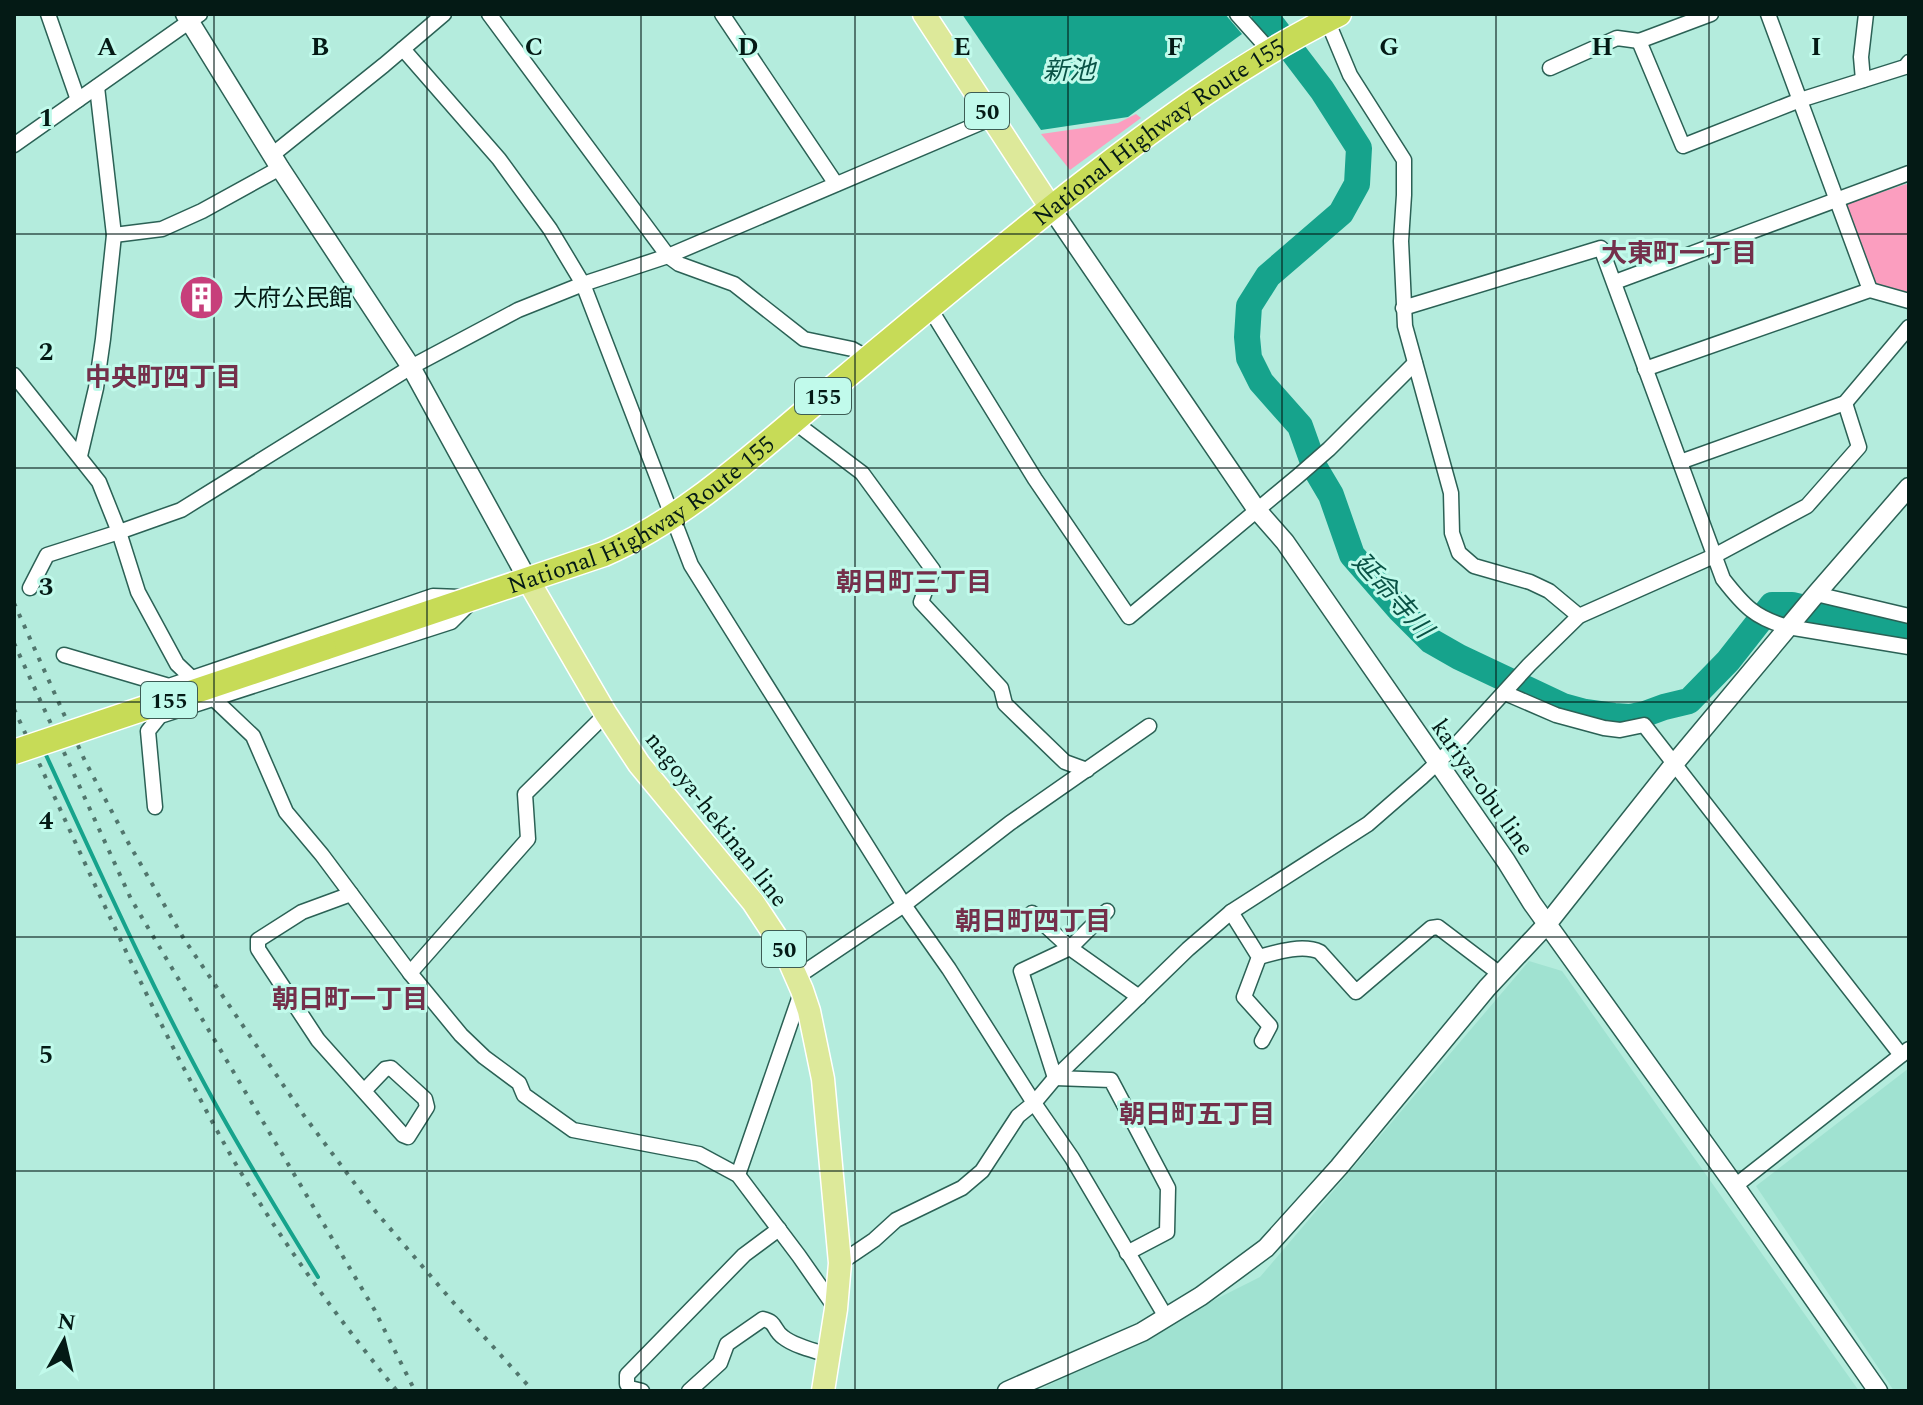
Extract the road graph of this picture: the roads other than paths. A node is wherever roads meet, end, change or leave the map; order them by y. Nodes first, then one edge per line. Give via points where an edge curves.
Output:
1 (48, 14) edge
2 (444, 14) edge
3 (489, 14) edge
4 (722, 14) edge
5 (924, 14) edge
6 (1237, 14) edge
7 (1711, 14) edge
8 (1768, 14) edge
9 (1866, 14) edge
10 (192, 17) edge
11 (1333, 17) edge
12 (1639, 41) junction
13 (403, 49) junction
14 (1271, 52) junction
15 (1909, 62) edge
16 (1550, 68) dead end
17 (1863, 80) junction
18 (97, 87) junction
19 (78, 100) junction
20 (1800, 100) junction
21 (992, 118) junction
22 (14, 145) edge
23 (276, 161) junction
24 (1908, 175) edge
25 (836, 184) junction
26 (1837, 200) junction
27 (1051, 208) junction
28 (114, 235) junction
29 (668, 256) junction
30 (1615, 282) junction
31 (583, 284) junction
32 (1870, 290) junction
33 (1909, 301) edge
34 (929, 307) junction
35 (1403, 308) junction
36 (1909, 327) edge
37 (868, 358) junction
38 (1415, 363) junction
39 (411, 367) junction
40 (1645, 369) junction
41 (14, 375) edge
42 (1845, 403) junction
43 (793, 421) junction
44 (80, 456) junction
45 (1680, 462) junction
46 (1909, 487) edge
47 (1257, 510) junction
48 (671, 516) junction
49 (119, 532) junction
50 (1714, 556) junction
51 (528, 580) junction
52 (30, 588) dead end
53 (1816, 594) junction
54 (476, 597) junction
55 (1579, 616) junction
56 (1909, 616) edge
57 (1788, 627) junction
58 (1909, 647) edge
59 (64, 655) dead end
60 (193, 678) junction
61 (1505, 692) junction
62 (214, 700) junction
63 (606, 714) junction
64 (1149, 726) dead end
65 (14, 752) edge
66 (1437, 763) junction
67 (1674, 764) junction
68 (1087, 770) junction
69 (155, 807) dead end
70 (351, 894) junction
71 (904, 905) junction
72 (1107, 911) dead end
73 (1231, 912) junction
74 (1032, 913) dead end
75 (1548, 923) junction
76 (1070, 948) junction
77 (1259, 957) junction
78 (410, 973) junction
79 (1500, 974) junction
80 (800, 983) junction
81 (1139, 997) junction
82 (1262, 1041) dead end
83 (1905, 1052) edge
84 (1055, 1078) junction
85 (364, 1091) junction
86 (1034, 1103) junction
87 (738, 1175) junction
88 (1735, 1186) junction
89 (779, 1229) junction
90 (1127, 1253) junction
91 (840, 1263) junction
92 (836, 1309) junction
93 (1166, 1317) junction
94 (829, 1355) junction
95 (820, 1387) edge
96 (642, 1391) edge
97 (689, 1391) edge
98 (1007, 1391) edge
99 (1878, 1391) edge

1 - 19 street
2 - 13 street
3 - 29 street
4 - 25 street
5 - 21 main road, 50
6 - 14 street
7 - 12 street
8 - 20 street
9 - 17 street
10 - 18 street
10 - 23 street
11 - 14 highway, National Highway Route 155 / 155
11 - 35 street via 1350,75 1404,160
12 - 16 street via 1617,38
12 - 20 street via 1683,146
13 - 23 street
13 - 31 street via 499,159
14 - 27 highway, National Highway Route 155 / 155 via 1156,126
15 - 17 street
17 - 20 street
18 - 19 street
18 - 28 street
19 - 22 street
20 - 26 street
21 - 25 street
21 - 27 main road, 50
23 - 28 street via 202,211 162,229
23 - 39 street
24 - 26 street
25 - 29 street
26 - 30 street
26 - 32 street
27 - 34 highway, National Highway Route 155 / 155
27 - 47 street, kariya-obu line
28 - 44 street via 96,388
29 - 31 street
29 - 37 street via 734,284 804,339 852,349
30 - 35 street via 1601,248
30 - 40 street
31 - 39 street via 518,310
31 - 48 street
32 - 33 street
32 - 40 street
34 - 37 highway, National Highway Route 155 / 155
34 - 47 street via 1035,479 1129,617
35 - 38 street
36 - 42 street
37 - 43 highway, National Highway Route 155 / 155
38 - 47 street via 1329,449
38 - 55 street via 1451,493 1452,533 1459,553 1474,566 1549,591
39 - 49 street via 181,510
39 - 51 street
40 - 45 street
41 - 44 street
42 - 45 street
42 - 50 street via 1859,447 1807,506
43 - 48 highway, National Highway Route 155 / 155
43 - 68 street via 862,473 933,570 921,602 1001,688 1005,704 1065,762
44 - 49 street via 99,482
45 - 50 street
46 - 53 street
47 - 66 street, kariya-obu line via 1285,542
48 - 51 highway, National Highway Route 155 / 155 via 618,548
48 - 71 street via 691,565
49 - 52 street via 47,555
49 - 60 street via 138,592 177,664
50 - 55 street
50 - 57 street via 1743,605 1768,622
51 - 54 highway, National Highway Route 155 / 155
51 - 63 main road, nagoya-hekinan line / 50
53 - 56 street
53 - 57 street
54 - 60 street via 433,596
54 - 62 street via 451,622
54 - 65 highway, National Highway Route 155 / 155, bridge
55 - 61 street
57 - 58 street
57 - 67 street
59 - 60 street via 169,686
60 - 62 street
61 - 66 street
61 - 67 street via 1556,715 1604,728 1644,725
62 - 69 street via 160,716 148,731
62 - 70 street via 253,736 286,812
63 - 78 street via 525,794 528,839
63 - 80 main road, nagoya-hekinan line / 50 via 639,764 753,902
64 - 68 street
66 - 73 street via 1368,824
66 - 75 street, kariya-obu line
67 - 75 street
67 - 83 street
68 - 71 street
70 - 78 street
70 - 85 street via 302,912 257,944 318,1040
71 - 80 street
71 - 86 street
72 - 76 street
73 - 77 street
73 - 81 street
74 - 76 street
75 - 79 street
75 - 88 street, kariya-obu line
76 - 81 street
76 - 84 street via 1021,971
77 - 79 street via 1314,949 1356,992 1438,927
77 - 82 street via 1244,997 1270,1026
78 - 87 street via 461,1035 519,1083 524,1095 573,1130 699,1154
79 - 93 street via 1266,1248
80 - 87 street
80 - 91 main road, nagoya-hekinan line / 50 via 823,1079
81 - 84 street
83 - 88 street
84 - 86 street
84 - 90 street via 1111,1080 1168,1188 1167,1232
85 - 85 street via 408,1137 427,1107 391,1068
86 - 90 street
86 - 91 street via 1018,1116 982,1171 962,1188 896,1220
87 - 89 street
88 - 99 street, kariya-obu line
89 - 92 street
89 - 96 street via 744,1255 627,1375 630,1388
90 - 93 street
91 - 92 main road, nagoya-hekinan line / 50
92 - 94 main road, nagoya-hekinan line / 50
93 - 98 street
94 - 95 main road, nagoya-hekinan line / 50
94 - 97 street via 782,1337 769,1319 763,1319 727,1344 720,1363

